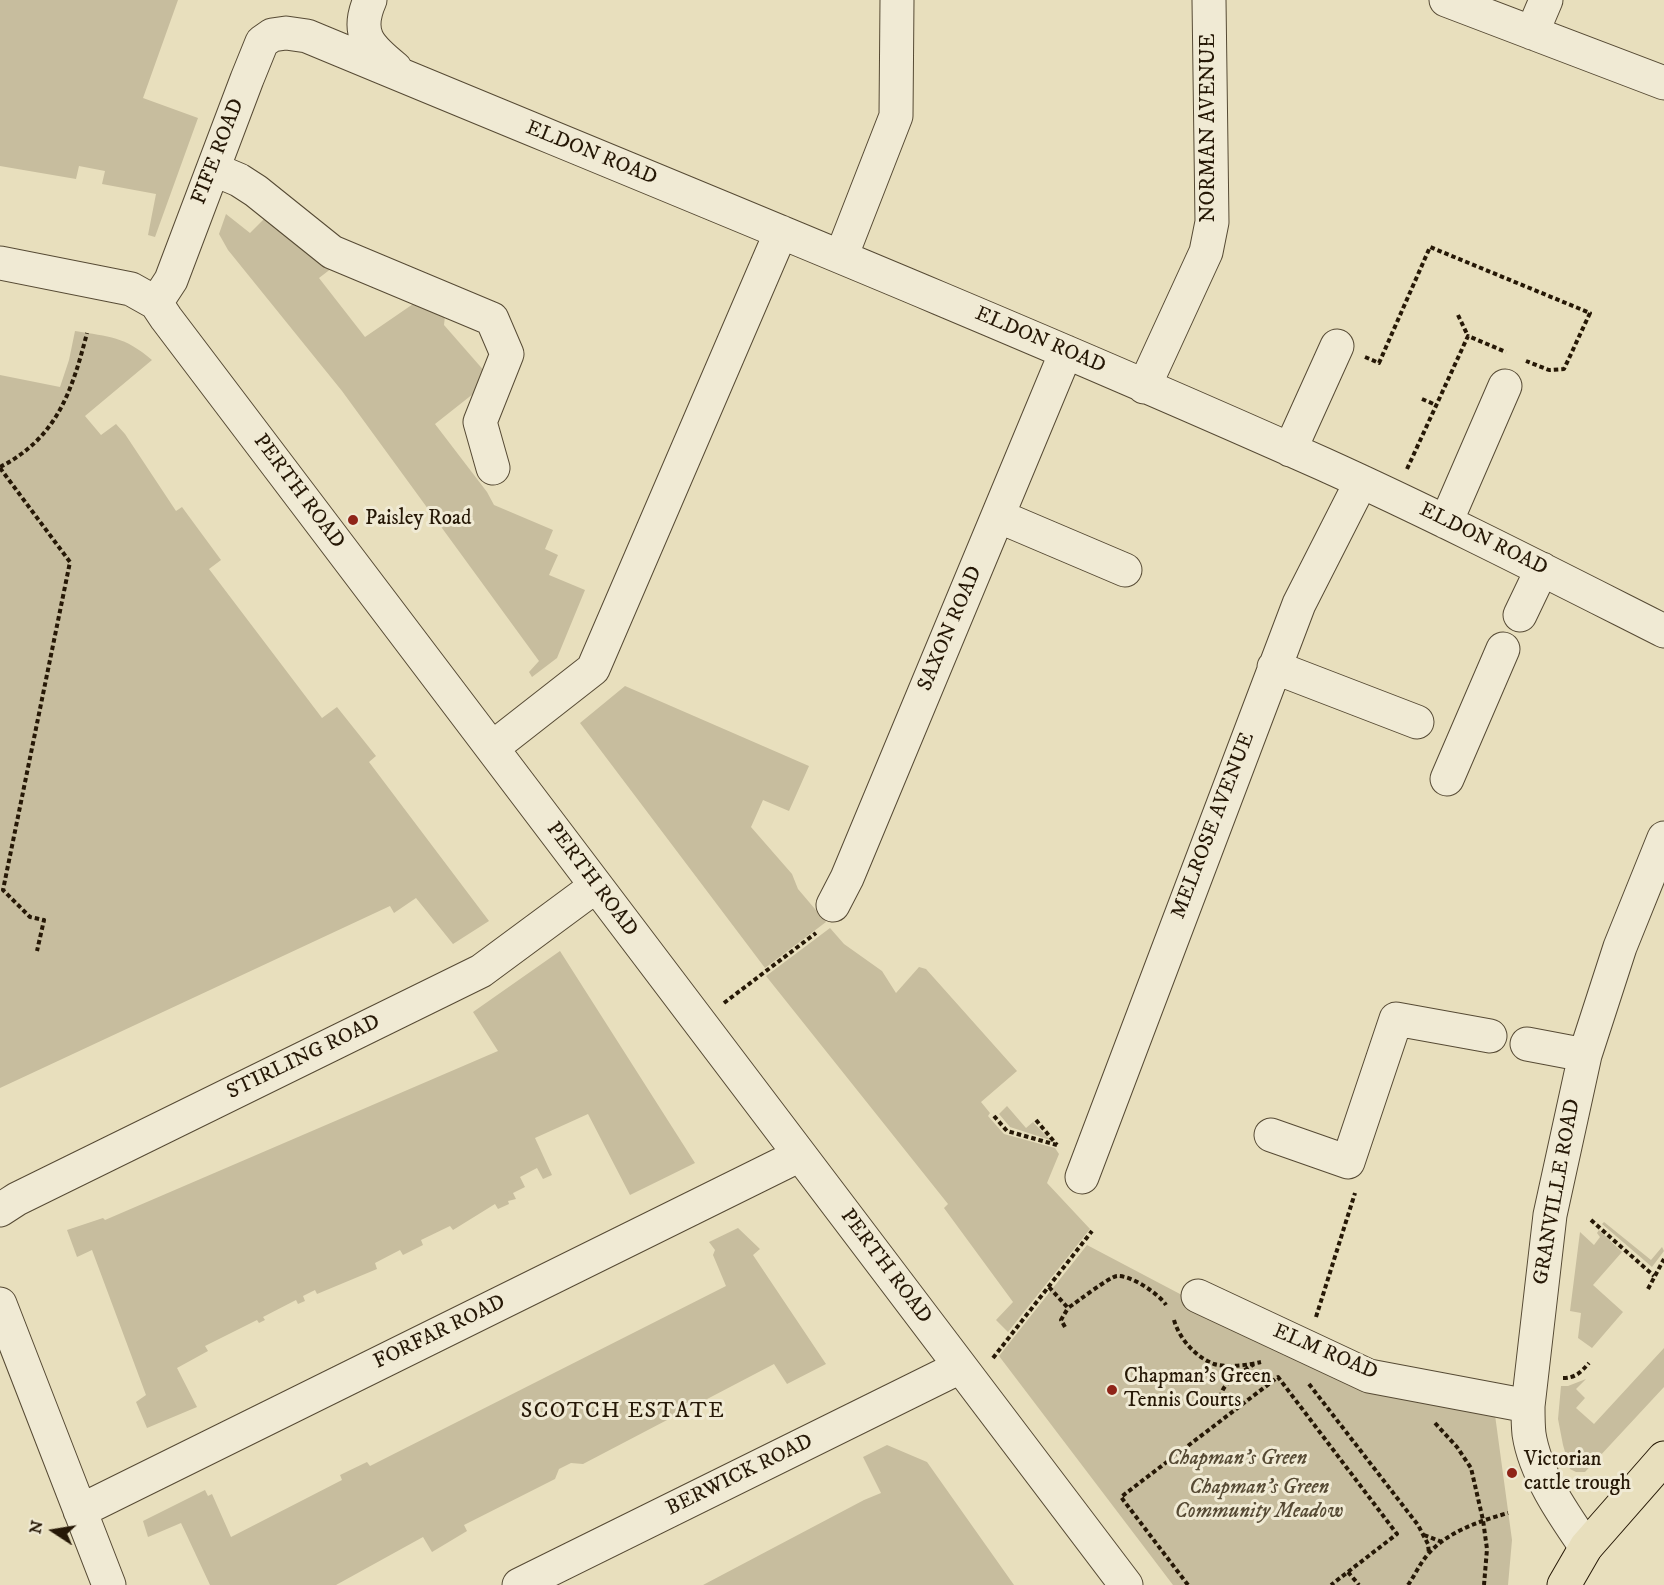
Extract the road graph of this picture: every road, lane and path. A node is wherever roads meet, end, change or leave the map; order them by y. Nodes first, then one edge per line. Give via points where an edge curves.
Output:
1 (361, 0) edge
2 (370, 0) edge
3 (897, 0) edge
4 (1209, 0) edge
5 (1446, 0) edge
6 (1546, 0) edge
7 (1532, 33) junction
8 (307, 36) junction
9 (404, 76) junction
10 (1664, 83) edge
11 (213, 169) junction
12 (781, 232) junction
13 (841, 257) junction
14 (0, 263) edge
15 (156, 303) junction
16 (1458, 315) dead end
17 (87, 333) dead end
18 (1468, 336) junction
19 (1337, 346) joint
20 (1066, 352) junction
21 (1522, 359) dead end
22 (1509, 370) joint
23 (1144, 387) junction
24 (1422, 399) dead end
25 (1436, 405) junction
26 (1290, 450) junction
27 (0, 468) edge
28 (493, 468) dead end
29 (5, 474) junction
30 (0, 478) edge
31 (1361, 482) junction
32 (1394, 498) junction
33 (998, 516) junction
34 (1446, 522) junction
35 (1542, 569) junction
36 (1125, 570) dead end
37 (1520, 615) dead end
38 (1664, 631) edge
39 (1503, 649) dead end
40 (1274, 667) junction
41 (1417, 722) dead end
42 (492, 748) junction
43 (1447, 779) dead end
44 (1664, 838) edge
45 (596, 886) junction
46 (828, 917) joint
47 (37, 951) dead end
48 (724, 1003) dead end
49 (1490, 1036) dead end
50 (1527, 1044) dead end
51 (1585, 1055) junction
52 (994, 1116) dead end
53 (1036, 1120) dead end
54 (1272, 1135) dead end
55 (800, 1155) junction
56 (1355, 1164) junction
57 (1082, 1177) dead end
58 (0, 1210) edge
59 (1591, 1220) dead end
60 (1092, 1231) dead end
61 (1664, 1259) edge
62 (1654, 1276) junction
63 (1049, 1287) junction
64 (1648, 1289) dead end
65 (1198, 1296) dead end
66 (0, 1304) edge
67 (1068, 1308) junction
68 (1168, 1309) dead end
69 (1174, 1320) dead end
70 (1065, 1327) dead end
71 (993, 1358) dead end
72 (1263, 1361) dead end
73 (1305, 1362) junction
74 (1254, 1363) junction
75 (1589, 1363) dead end
76 (960, 1367) junction
77 (1555, 1378) dead end
78 (1222, 1405) dead end
79 (1528, 1406) junction
80 (1427, 1419) dead end
81 (1664, 1458) edge
82 (80, 1510) junction
83 (1508, 1513) dead end
84 (1483, 1521) junction
85 (1424, 1535) junction
86 (1442, 1542) junction
87 (1586, 1547) junction
88 (1429, 1554) junction
89 (1348, 1572) junction
90 (1122, 1584) edge
91 (109, 1585) edge
92 (519, 1585) edge
93 (1188, 1585) edge
94 (1331, 1585) edge
95 (1359, 1585) edge
96 (1408, 1585) edge
97 (1484, 1585) edge
98 (1564, 1585) edge

1 - 8 street via 333,27
2 - 9 street, ELDON ROAD via 363,26 366,40
3 - 13 street via 896,116
4 - 23 street, NORMAN AVENUE via 1212,222 1206,252
5 - 7 street
6 - 7 street
7 - 10 street
8 - 9 street, ELDON ROAD
8 - 11 street, FIFE ROAD via 286,33 272,35 262,42
9 - 12 street, ELDON ROAD
11 - 15 street, FIFE ROAD via 171,280
11 - 28 street via 256,191 332,252 492,319 507,354 480,422
12 - 13 street, ELDON ROAD
12 - 42 street via 592,669
13 - 20 street, ELDON ROAD
14 - 15 street, PERTH ROAD via 131,289
15 - 42 street, PERTH ROAD
16 - 18 path
17 - 27 path via 58,416 32,446
18 - 22 path
18 - 25 path
19 - 21 path via 1379,363 1430,247 1590,313 1564,369 1549,370
19 - 26 street
20 - 23 street, ELDON ROAD
20 - 33 street, SAXON ROAD
22 - 34 street
23 - 26 street, ELDON ROAD
24 - 25 path
25 - 32 path
26 - 31 street, ELDON ROAD
27 - 29 path
29 - 30 path
29 - 47 path via 70,562 3,890 30,917 44,920
31 - 32 street, ELDON ROAD
31 - 40 street, MELROSE AVENUE via 1299,604
32 - 34 street, ELDON ROAD
33 - 36 street
33 - 46 street, SAXON ROAD
34 - 35 street, ELDON ROAD
35 - 37 street
35 - 38 street, ELDON ROAD
39 - 43 street
40 - 41 street
40 - 57 street, MELROSE AVENUE
42 - 45 street, PERTH ROAD
44 - 51 street, GRANVILLE ROAD via 1620,947
45 - 55 street, PERTH ROAD
45 - 58 street, STIRLING ROAD via 481,971
46 - 48 path
49 - 56 street via 1396,1019
50 - 51 street
51 - 79 street, GRANVILLE ROAD via 1550,1215
52 - 53 path via 1007,1131 1059,1148
54 - 56 street
55 - 76 street, PERTH ROAD
55 - 82 street, FORFAR ROAD
56 - 73 path
59 - 62 path
60 - 63 path
61 - 62 path
62 - 64 path
63 - 67 path
63 - 71 path
65 - 73 street, ELM ROAD
66 - 82 street
67 - 68 path via 1117,1276 1156,1294
67 - 70 path via 1061,1320
69 - 74 path via 1183,1339 1215,1364
72 - 74 path
73 - 79 street, ELM ROAD
73 - 85 path
74 - 78 path via 1226,1384 1220,1395
75 - 77 path via 1572,1378
76 - 90 street, PERTH ROAD
76 - 92 street, BERWICK ROAD
79 - 87 street, GRANVILLE ROAD via 1533,1451 1558,1506
80 - 84 path via 1450,1439 1471,1468
81 - 87 main road
82 - 91 street
83 - 84 path
84 - 86 path
84 - 97 path
85 - 86 path
85 - 88 path
86 - 88 path
87 - 98 main road
88 - 96 path
89 - 93 path via 1397,1534 1278,1377 1121,1497
89 - 94 path
89 - 95 path

